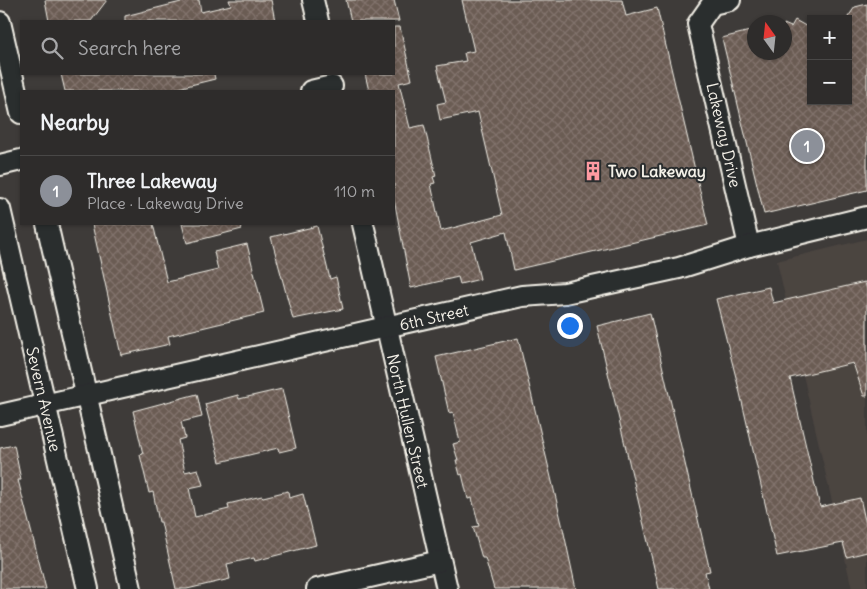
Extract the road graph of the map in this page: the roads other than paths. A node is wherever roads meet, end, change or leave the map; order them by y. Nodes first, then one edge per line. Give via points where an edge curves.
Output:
1 (313, 0) edge
2 (730, 0) edge
3 (318, 20) edge
4 (0, 22) edge
5 (331, 84) edge
6 (314, 90) edge
7 (20, 109) edge
8 (20, 160) edge
9 (0, 165) edge
10 (0, 209) edge
11 (867, 217) edge
12 (47, 225) edge
13 (363, 225) edge
14 (749, 246) junction
15 (386, 328) junction
16 (86, 396) junction
17 (45, 405) junction
18 (0, 415) edge
19 (440, 561) junction
20 (88, 589) edge
21 (131, 589) edge
22 (317, 589) edge
23 (447, 589) edge

1 - 3 street
2 - 14 street, Lakeway Drive via 712,4 698,24
4 - 7 street
5 - 6 street
8 - 9 street
10 - 17 street, Severn Avenue
11 - 14 street, 6th Street
12 - 16 street
13 - 15 street, North Hullen Street
14 - 15 street, 6th Street via 679,268 565,293 522,296
15 - 16 street, 6th Street
15 - 19 street, North Hullen Street
16 - 17 street, 6th Street
16 - 21 street
17 - 18 street, 6th Street
17 - 20 street, Severn Avenue
19 - 22 street
19 - 23 street, North Hullen Street

